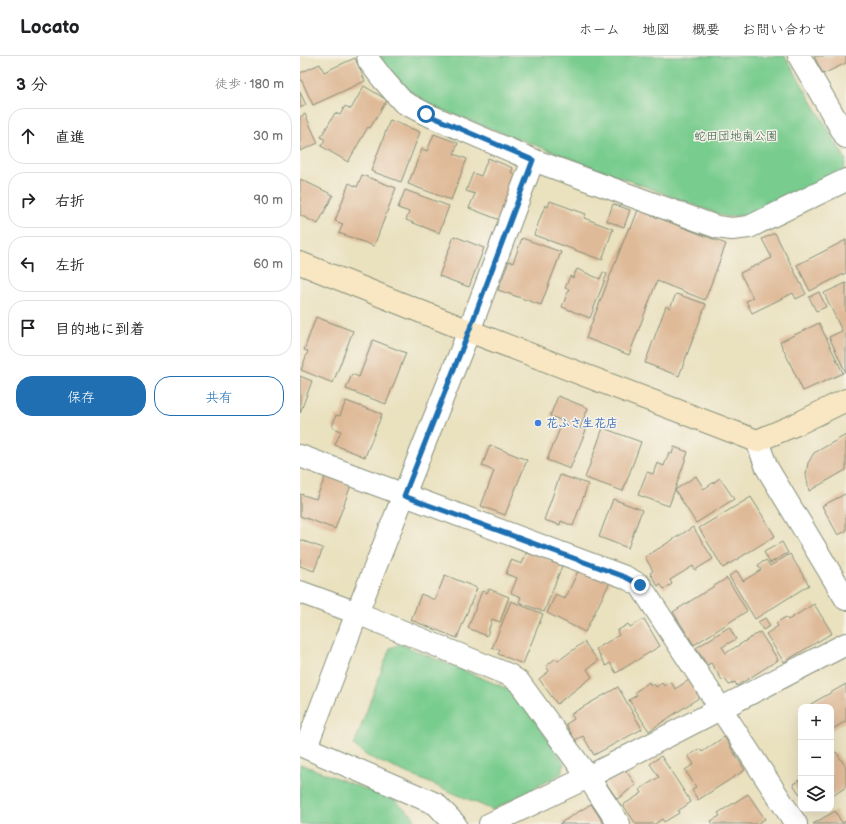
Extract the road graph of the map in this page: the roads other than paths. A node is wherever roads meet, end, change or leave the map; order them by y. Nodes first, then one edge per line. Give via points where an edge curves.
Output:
1 (368, 56) edge
2 (798, 56) edge
3 (846, 137) edge
4 (533, 160) junction
5 (846, 180) edge
6 (300, 263) edge
7 (469, 331) junction
8 (846, 400) edge
9 (757, 441) junction
10 (300, 456) edge
11 (404, 496) junction
12 (300, 592) edge
13 (846, 599) edge
14 (357, 613) junction
15 (846, 644) edge
16 (722, 709) junction
17 (303, 746) edge
18 (588, 777) junction
19 (455, 824) edge
20 (490, 824) edge
21 (619, 824) edge
22 (796, 824) edge

1 - 4 street via 369,61 403,102
2 - 3 street
4 - 5 street via 717,227 732,229 749,227
4 - 7 street
6 - 7 street
7 - 9 street
7 - 11 street
8 - 9 street
9 - 13 street via 767,468
10 - 11 street
11 - 14 street
11 - 16 street via 625,577 640,585
12 - 14 street
14 - 17 street
14 - 18 street via 509,675 519,682
15 - 16 street
16 - 18 street
16 - 22 street
17 - 19 street via 436,804
18 - 20 street
18 - 21 street

